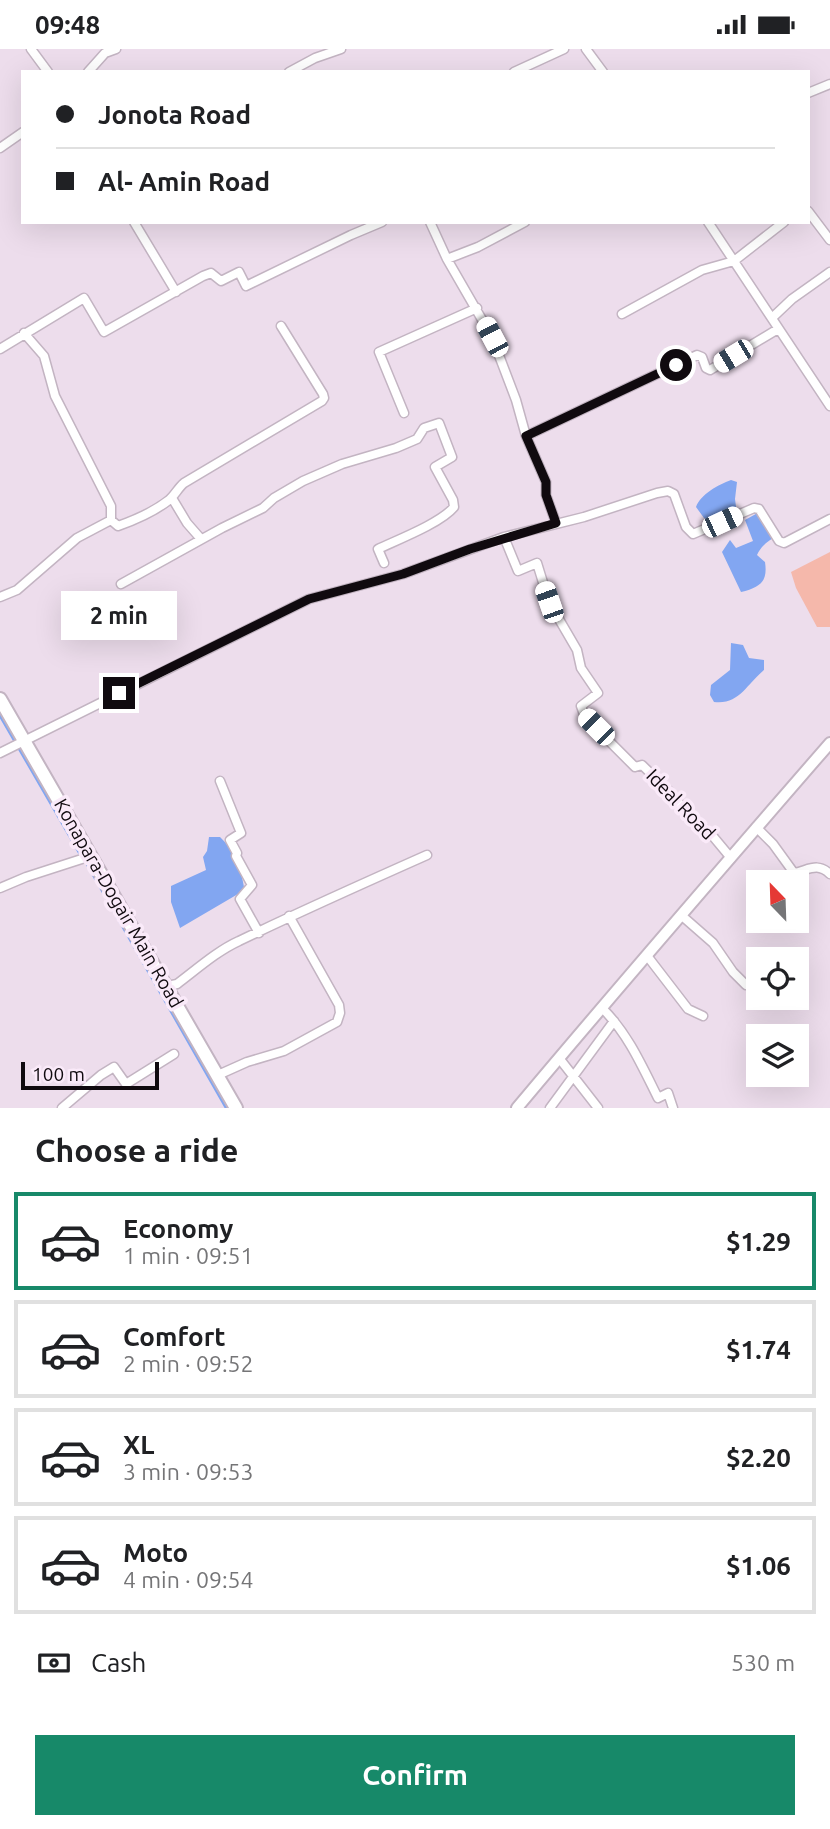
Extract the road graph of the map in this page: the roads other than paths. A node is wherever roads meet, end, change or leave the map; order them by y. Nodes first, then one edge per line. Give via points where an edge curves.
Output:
1 (31, 49) edge
2 (116, 49) edge
3 (341, 49) edge
4 (564, 49) edge
5 (586, 49) edge
6 (47, 70) edge
7 (90, 70) edge
8 (293, 70) edge
9 (518, 70) edge
10 (602, 70) edge
11 (830, 84) edge
12 (810, 92) edge
13 (21, 133) edge
14 (0, 148) edge
15 (810, 214) edge
16 (135, 224) edge
17 (378, 224) edge
18 (431, 224) edge
19 (521, 224) edge
20 (709, 224) edge
21 (781, 224) edge
22 (830, 240) edge
23 (447, 259) junction
24 (734, 261) junction
25 (830, 272) edge
26 (176, 292) junction
27 (477, 308) junction
28 (622, 314) dead end
29 (773, 317) junction
30 (281, 326) dead end
31 (778, 329) junction
32 (24, 333) junction
33 (0, 349) edge
34 (830, 407) edge
35 (404, 413) dead end
36 (526, 436) junction
37 (172, 498) junction
38 (830, 519) edge
39 (111, 520) junction
40 (556, 523) junction
41 (504, 537) junction
42 (201, 539) junction
43 (384, 563) dead end
44 (121, 584) dead end
45 (0, 597) edge
46 (0, 699) edge
47 (26, 741) junction
48 (830, 743) edge
49 (0, 753) edge
50 (220, 781) dead end
51 (756, 827) junction
52 (427, 855) dead end
53 (91, 856) junction
54 (731, 858) junction
55 (830, 874) edge
56 (0, 888) edge
57 (681, 915) junction
58 (289, 916) junction
59 (259, 933) junction
60 (648, 957) junction
61 (746, 985) dead end
62 (167, 986) junction
63 (603, 1009) junction
64 (703, 1016) dead end
65 (614, 1021) junction
66 (174, 1053) dead end
67 (559, 1058) junction
68 (218, 1075) junction
69 (574, 1075) junction
70 (62, 1108) edge
71 (236, 1108) edge
72 (517, 1108) edge
73 (550, 1108) edge
74 (598, 1108) edge
75 (673, 1108) edge

1 - 6 street
2 - 7 street via 105,53
3 - 8 street
4 - 9 street
5 - 10 street
11 - 12 street
13 - 14 street
15 - 22 street
16 - 26 street
17 - 26 street via 246,286 239,272 221,281 211,273
18 - 23 street
19 - 23 street
20 - 24 street
21 - 24 street
23 - 27 street
24 - 28 street via 702,270
24 - 29 street
25 - 29 street
26 - 32 street via 104,332 84,299
27 - 35 street via 379,352
27 - 36 street via 509,379
29 - 31 street
30 - 37 street via 324,398 184,483
31 - 34 street
31 - 36 street via 710,370 697,355
32 - 33 street
32 - 39 street via 44,356 55,396 111,506
36 - 40 street via 546,482
37 - 39 street via 128,523 117,526
37 - 42 street
38 - 40 street via 784,543 754,508 693,534 674,494 668,491
39 - 45 street via 76,538 17,590
40 - 41 street
41 - 47 street via 403,574 309,599
41 - 54 street, Ideal Road via 517,571 537,563 549,602 597,693 581,706 585,717 635,767 642,765 653,775
42 - 43 street via 263,508 303,481 396,448 439,423 452,457 435,467 454,507 378,549
42 - 44 street
46 - 47 main road, Konapara-Dogair Main Road
47 - 49 street
47 - 53 main road, Konapara-Dogair Main Road
48 - 51 street
50 - 59 street via 241,833 230,840 252,884 240,899
51 - 54 street
51 - 55 street via 793,873 815,866
52 - 58 street
53 - 56 street
53 - 62 main road, Konapara-Dogair Main Road
54 - 57 street
57 - 60 street
57 - 61 street via 713,943
58 - 59 street
58 - 68 street via 338,1005 337,1022 284,1051
59 - 62 street via 238,941 177,984
60 - 63 street
60 - 64 street via 688,1009
62 - 68 main road, Konapara-Dogair Main Road
63 - 65 street
63 - 67 street
65 - 69 street
65 - 75 street via 658,1098 668,1093
66 - 70 street via 126,1084 114,1067
67 - 69 street
67 - 72 street
68 - 71 main road, Konapara-Dogair Main Road
69 - 73 street
69 - 74 street

